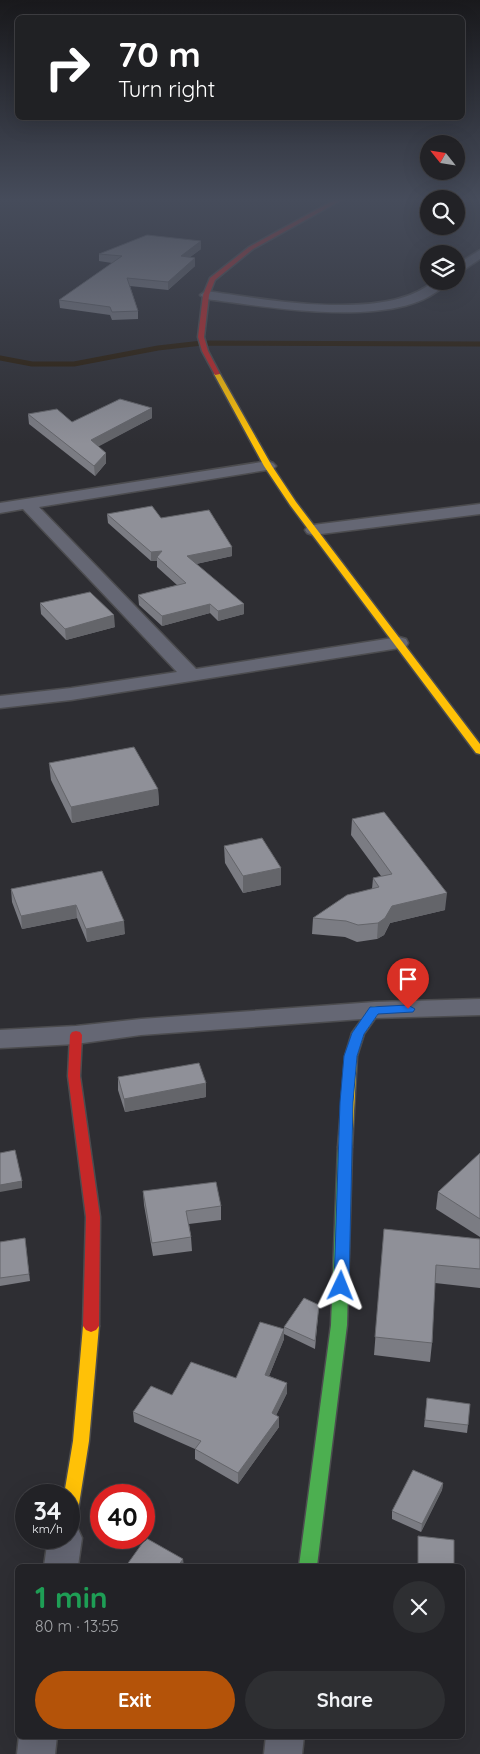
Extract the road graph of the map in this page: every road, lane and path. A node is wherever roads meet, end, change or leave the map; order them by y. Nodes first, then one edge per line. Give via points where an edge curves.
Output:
1 (212, 280) edge
2 (430, 290) edge
3 (206, 295) junction
4 (268, 466) junction
5 (28, 504) junction
6 (0, 508) edge
7 (480, 509) edge
8 (313, 530) junction
9 (399, 643) junction
10 (191, 675) junction
11 (0, 702) edge
12 (480, 750) edge
13 (480, 1007) edge
14 (374, 1010) junction
15 (76, 1035) junction
16 (0, 1039) edge
17 (74, 1484) edge
18 (64, 1549) edge
19 (61, 1564) edge
20 (308, 1564) edge
21 (38, 1739) edge
22 (285, 1739) edge
23 (36, 1754) edge
24 (283, 1754) edge

1 - 3 street
2 - 3 street via 399,303 374,306 298,306
3 - 4 street via 201,337 205,351
4 - 5 street
4 - 8 street
5 - 6 street
5 - 10 street
7 - 8 street
8 - 9 street
9 - 10 street
9 - 12 street
10 - 11 street
13 - 14 street
14 - 15 street
14 - 20 street via 358,1033 351,1056 340,1325
15 - 16 street
15 - 17 street via 74,1076 93,1236 92,1312
18 - 19 street
21 - 23 street
22 - 24 street

